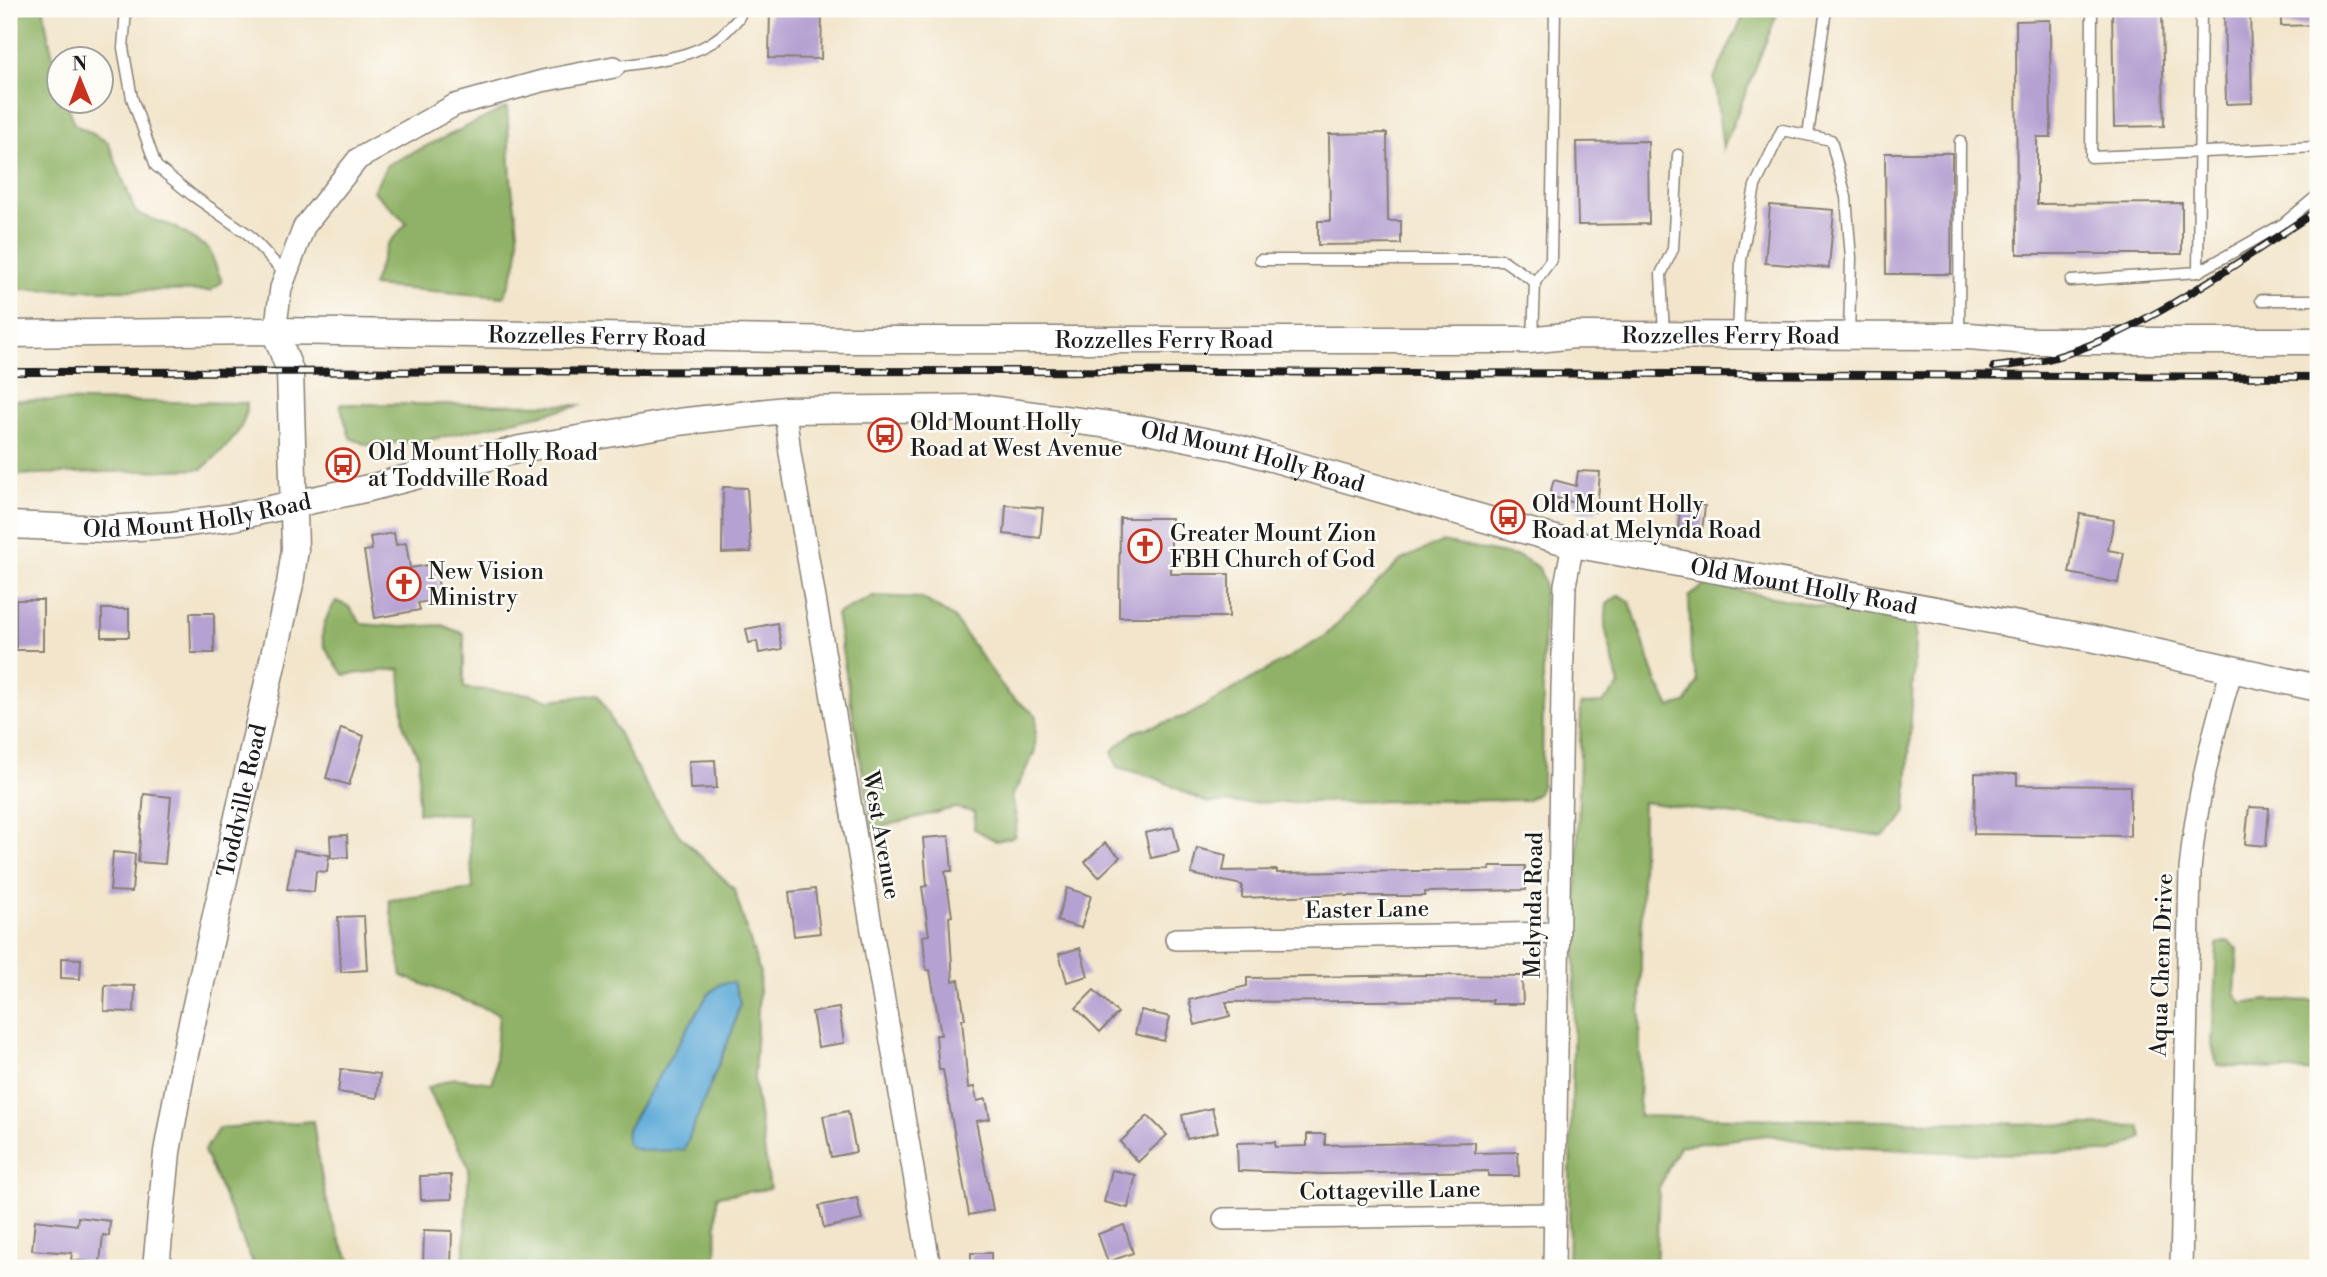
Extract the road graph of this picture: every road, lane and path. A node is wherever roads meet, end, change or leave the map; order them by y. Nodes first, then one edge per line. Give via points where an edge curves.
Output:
1 (125, 9) edge
2 (741, 9) edge
3 (1555, 9) edge
4 (1826, 9) edge
5 (2092, 9) edge
6 (2201, 9) edge
7 (614, 67) joint
8 (1808, 135) junction
9 (1960, 141) dead end
10 (2318, 147) edge
11 (2201, 153) junction
12 (1678, 155) dead end
13 (2318, 195) edge
14 (1261, 260) dead end
15 (2198, 272) junction
16 (285, 274) junction
17 (2071, 281) dead end
18 (1535, 282) junction
19 (2261, 300) dead end
20 (2318, 300) edge
21 (275, 331) junction
22 (9, 334) edge
23 (1664, 335) junction
24 (1738, 335) junction
25 (1849, 336) junction
26 (1959, 336) junction
27 (1533, 339) junction
28 (2318, 341) edge
29 (785, 410) junction
30 (294, 505) junction
31 (9, 525) edge
32 (1573, 544) junction
33 (2232, 669) junction
34 (2318, 688) edge
35 (1559, 933) junction
36 (1176, 939) dead end
37 (1555, 1214) junction
38 (1224, 1219) dead end
39 (156, 1268) edge
40 (930, 1268) edge
41 (1554, 1268) edge
42 (2181, 1268) edge

1 - 16 lane via 123,48 132,98 156,166 248,234
2 - 7 lane via 741,15 717,42 684,55
3 - 18 lane via 1550,260
4 - 8 lane
5 - 11 lane via 2091,157
6 - 11 lane
7 - 16 street via 455,105 358,159 304,227
8 - 24 lane via 1782,130 1755,187 1741,260
8 - 25 lane via 1831,140 1846,197 1851,258
9 - 26 lane
10 - 11 lane
11 - 15 lane
12 - 23 lane via 1673,249 1661,274
13 - 15 lane via 2283,225
14 - 18 lane via 1503,260
15 - 17 lane
16 - 21 street
18 - 27 lane
19 - 20 lane
21 - 22 street, Rozzelles Ferry Road
21 - 27 street, Rozzelles Ferry Road via 854,340
21 - 30 street, Toddville Road via 290,371
23 - 24 street, Rozzelles Ferry Road
23 - 27 street, Rozzelles Ferry Road
24 - 25 street, Rozzelles Ferry Road
25 - 26 street, Rozzelles Ferry Road
26 - 28 street, Rozzelles Ferry Road via 2028,341
29 - 30 street, Old Mount Holly Road via 564,439
29 - 32 street, Old Mount Holly Road via 980,408 1148,430 1288,460
29 - 40 street, West Avenue
30 - 31 street, Old Mount Holly Road via 172,526 73,529
30 - 39 street, Toddville Road via 290,584 183,1063 167,1152
32 - 33 street, Old Mount Holly Road via 2095,639
32 - 35 street, Melynda Road via 1565,585
33 - 34 street, Old Mount Holly Road
33 - 42 street, Aqua Chem Drive via 2204,772 2190,870
35 - 36 street, Easter Lane
35 - 37 street, Melynda Road
37 - 38 street, Cottageville Lane
37 - 41 street, Melynda Road

